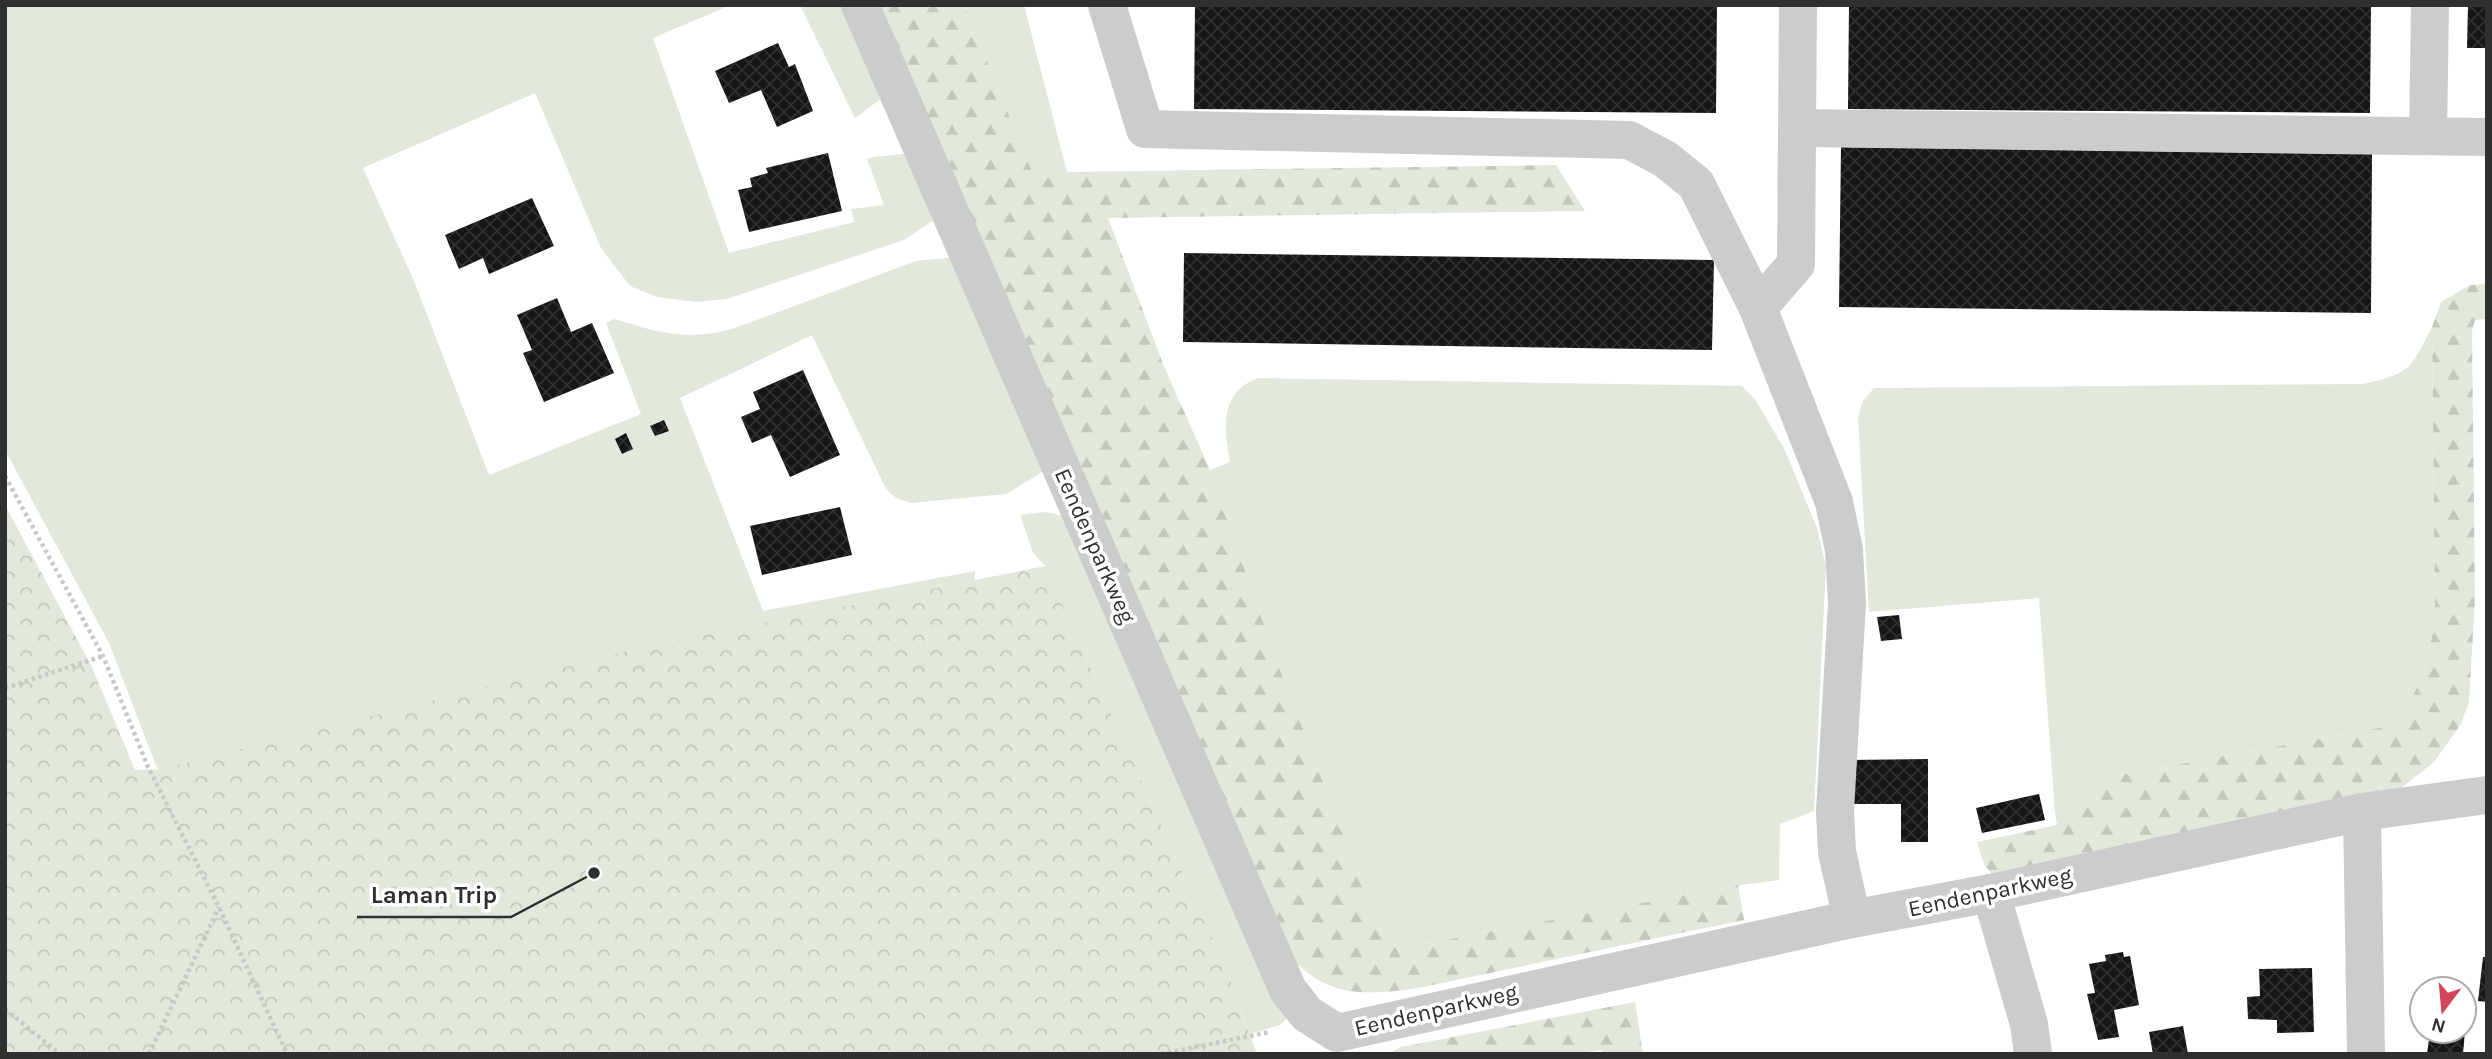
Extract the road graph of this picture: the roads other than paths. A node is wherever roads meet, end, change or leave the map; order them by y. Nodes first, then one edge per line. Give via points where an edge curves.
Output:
1 (860, 5) edge
2 (1107, 5) edge
3 (1798, 5) edge
4 (2430, 5) edge
5 (1797, 128) junction
6 (2428, 136) junction
7 (2487, 137) edge
8 (1758, 308) junction
9 (2487, 795) edge
10 (2362, 812) junction
11 (1991, 893) junction
12 (1852, 919) junction
13 (1331, 1043) edge
14 (2033, 1054) edge
15 (2366, 1054) edge

1 - 13 street, Eendenparkweg via 1288,990
2 - 8 street via 1146,130 1629,140 1665,159 1696,184
3 - 5 street
4 - 6 street
5 - 6 street
5 - 8 street via 1796,264
6 - 7 street
8 - 12 street via 1834,502 1844,550 1847,603 1835,811
9 - 10 street, Eendenparkweg
10 - 11 street, Eendenparkweg
10 - 15 street
11 - 12 street, Eendenparkweg
11 - 14 street via 2029,1024
12 - 13 street, Eendenparkweg

